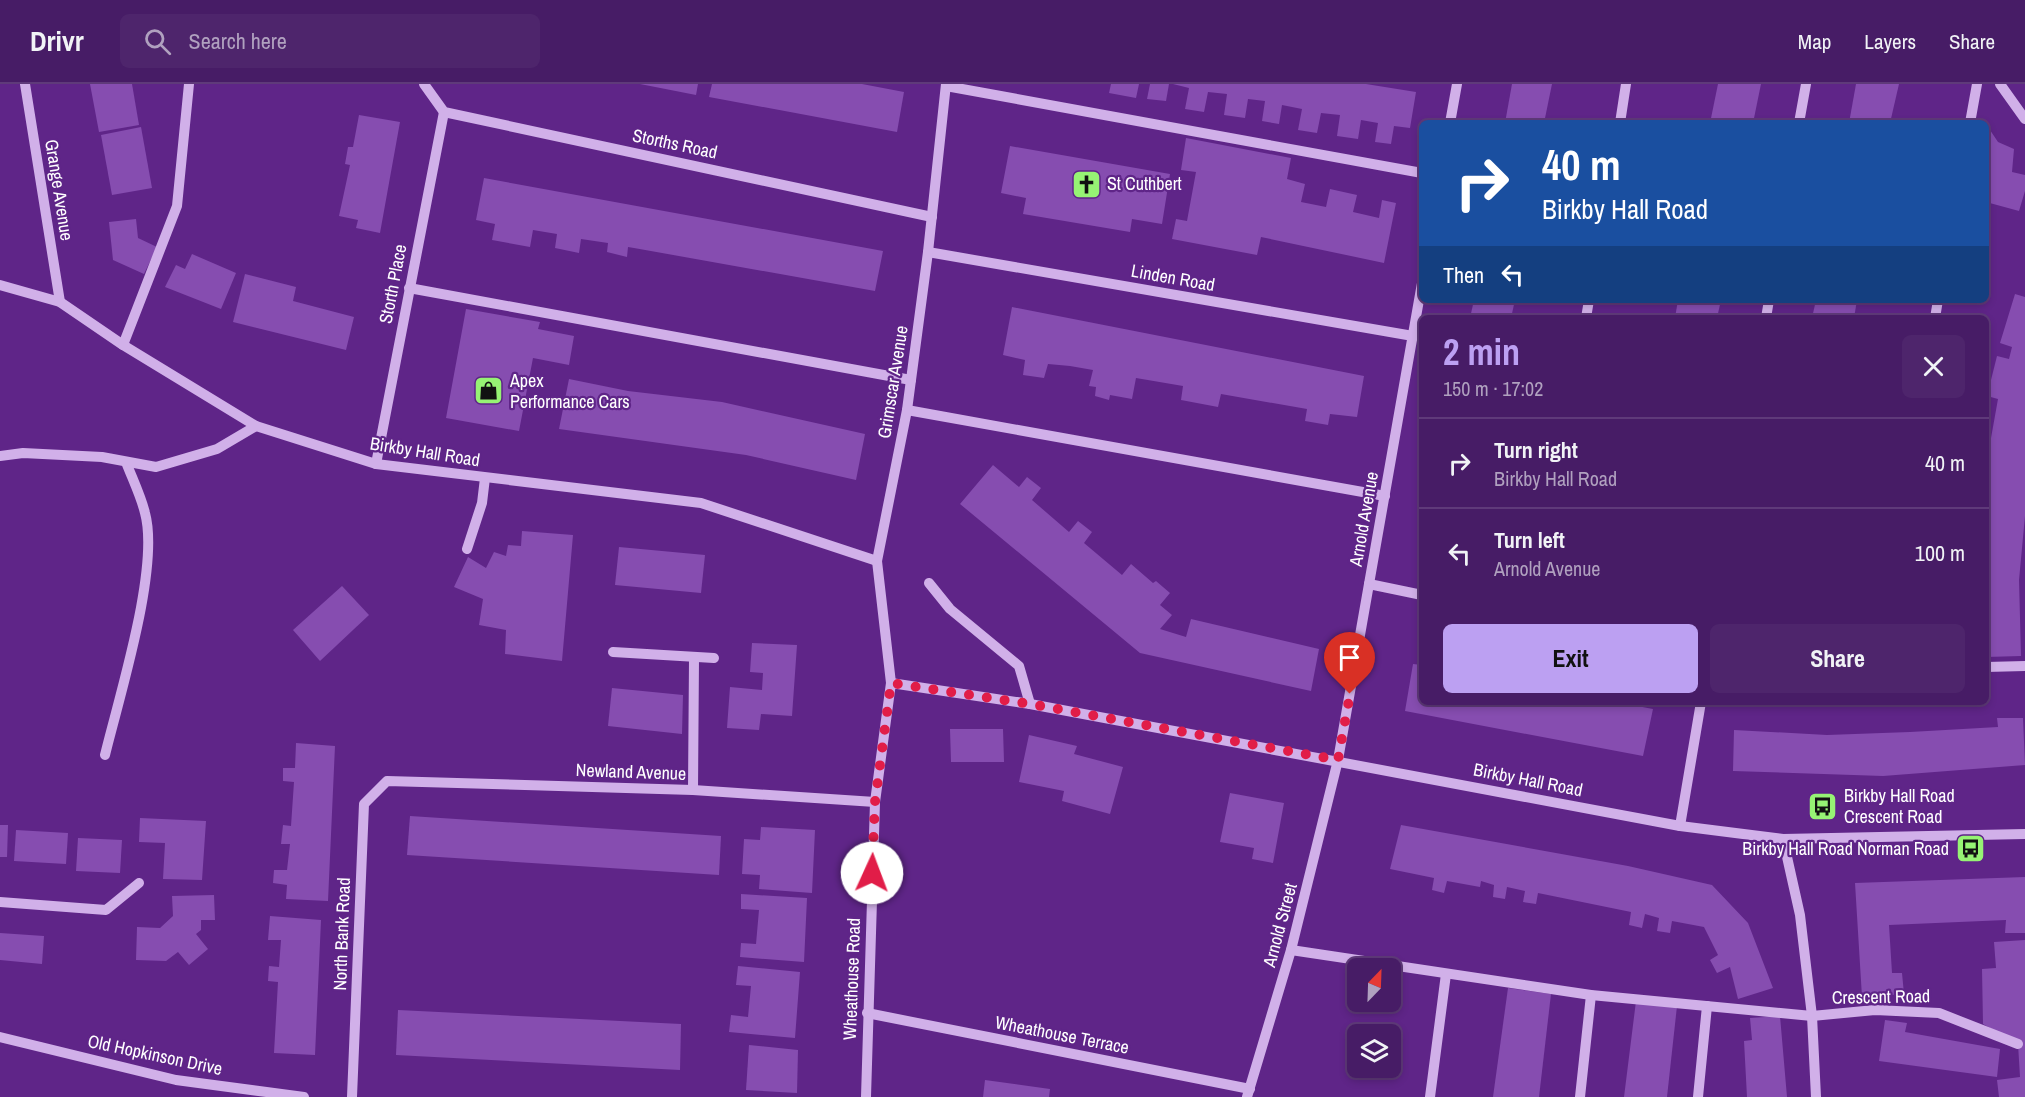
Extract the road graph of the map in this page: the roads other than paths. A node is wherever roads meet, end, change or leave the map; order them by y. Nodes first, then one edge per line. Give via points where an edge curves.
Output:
1 (25, 84) edge
2 (189, 84) edge
3 (424, 84) edge
4 (1457, 84) edge
5 (1626, 84) edge
6 (1806, 84) edge
7 (1977, 84) edge
8 (2000, 84) edge
9 (946, 85) edge
10 (444, 112) junction
11 (2025, 119) edge
12 (1451, 120) edge
13 (1620, 120) edge
14 (1800, 120) edge
15 (1971, 120) edge
16 (1419, 171) edge
17 (932, 216) junction
18 (928, 252) junction
19 (0, 285) edge
20 (409, 288) junction
21 (1419, 301) edge
22 (60, 302) junction
23 (1413, 336) junction
24 (123, 345) junction
25 (911, 380) junction
26 (907, 410) junction
27 (256, 426) junction
28 (0, 456) edge
29 (126, 462) junction
30 (376, 464) junction
31 (485, 477) junction
32 (1384, 496) junction
33 (467, 549) dead end
34 (877, 561) junction
35 (929, 583) dead end
36 (1369, 585) junction
37 (1419, 594) edge
38 (614, 652) dead end
39 (714, 658) dead end
40 (694, 659) junction
41 (2025, 666) edge
42 (1989, 667) edge
43 (891, 683) junction
44 (1030, 704) junction
45 (1700, 705) edge
46 (105, 755) dead end
47 (1338, 760) junction
48 (387, 781) joint
49 (693, 790) junction
50 (875, 802) junction
51 (1680, 826) junction
52 (2025, 834) edge
53 (1783, 839) junction
54 (139, 883) dead end
55 (0, 902) edge
56 (1291, 950) junction
57 (1446, 974) junction
58 (1591, 995) junction
59 (1707, 1006) junction
60 (867, 1013) junction
61 (1812, 1016) junction
62 (0, 1037) edge
63 (2018, 1044) dead end
64 (1249, 1093) edge
65 (304, 1097) edge
66 (352, 1097) edge
67 (866, 1097) edge
68 (1430, 1097) edge
69 (1580, 1097) edge
70 (1698, 1097) edge
71 (1816, 1097) edge

1 - 22 street, Grange Avenue
2 - 24 street via 177,206
3 - 10 street
4 - 12 street
5 - 13 street
6 - 14 street
7 - 15 street
8 - 11 street
9 - 16 street
9 - 17 street, Grimscar Avenue
10 - 17 street, Storths Road
10 - 20 street, Storth Place
17 - 18 street, Grimscar Avenue
18 - 23 street, Linden Road
18 - 25 street, Grimscar Avenue
19 - 22 street, Birkby Hall Road
20 - 25 street
20 - 30 street, Storth Place
21 - 23 street, Arnold Avenue
22 - 24 street, Birkby Hall Road
23 - 32 street, Arnold Avenue
24 - 27 street, Birkby Hall Road
25 - 26 street, Grimscar Avenue
26 - 32 street
26 - 34 street, Grimscar Avenue
27 - 29 street via 217,449 156,467
27 - 30 street, Birkby Hall Road
28 - 29 street via 23,453
29 - 46 street via 146,514 147,566
30 - 31 street, Birkby Hall Road
31 - 33 street via 482,503
31 - 34 street, Birkby Hall Road via 701,503
32 - 36 street, Arnold Avenue
34 - 43 street, Grimscar Avenue
35 - 44 street via 950,609 1019,666
36 - 37 street
36 - 47 street, Arnold Avenue
38 - 40 street
39 - 40 street
40 - 49 street
41 - 42 street
43 - 44 street, Birkby Hall Road
43 - 50 street, Wheathouse Road
44 - 47 street, Birkby Hall Road
45 - 51 street
47 - 51 street, Birkby Hall Road
47 - 56 street, Arnold Street
48 - 49 street, Newland Avenue
48 - 66 street, North Bank Road via 364,804
49 - 50 street, Newland Avenue
50 - 60 street, Wheathouse Road
51 - 53 street, Birkby Hall Road
52 - 53 street, Birkby Hall Road
53 - 61 street, Crescent Road via 1800,915
54 - 55 street via 106,910
56 - 57 street
56 - 64 street, Arnold Street
57 - 58 street
57 - 68 street
58 - 59 street
58 - 69 street
59 - 61 street
59 - 70 street
60 - 64 street, Wheathouse Terrace
60 - 67 street, Wheathouse Road
61 - 63 street, Crescent Road via 1875,1010 1939,1013
61 - 71 street, Crescent Road
62 - 65 street, Old Hopkinson Drive via 176,1080

